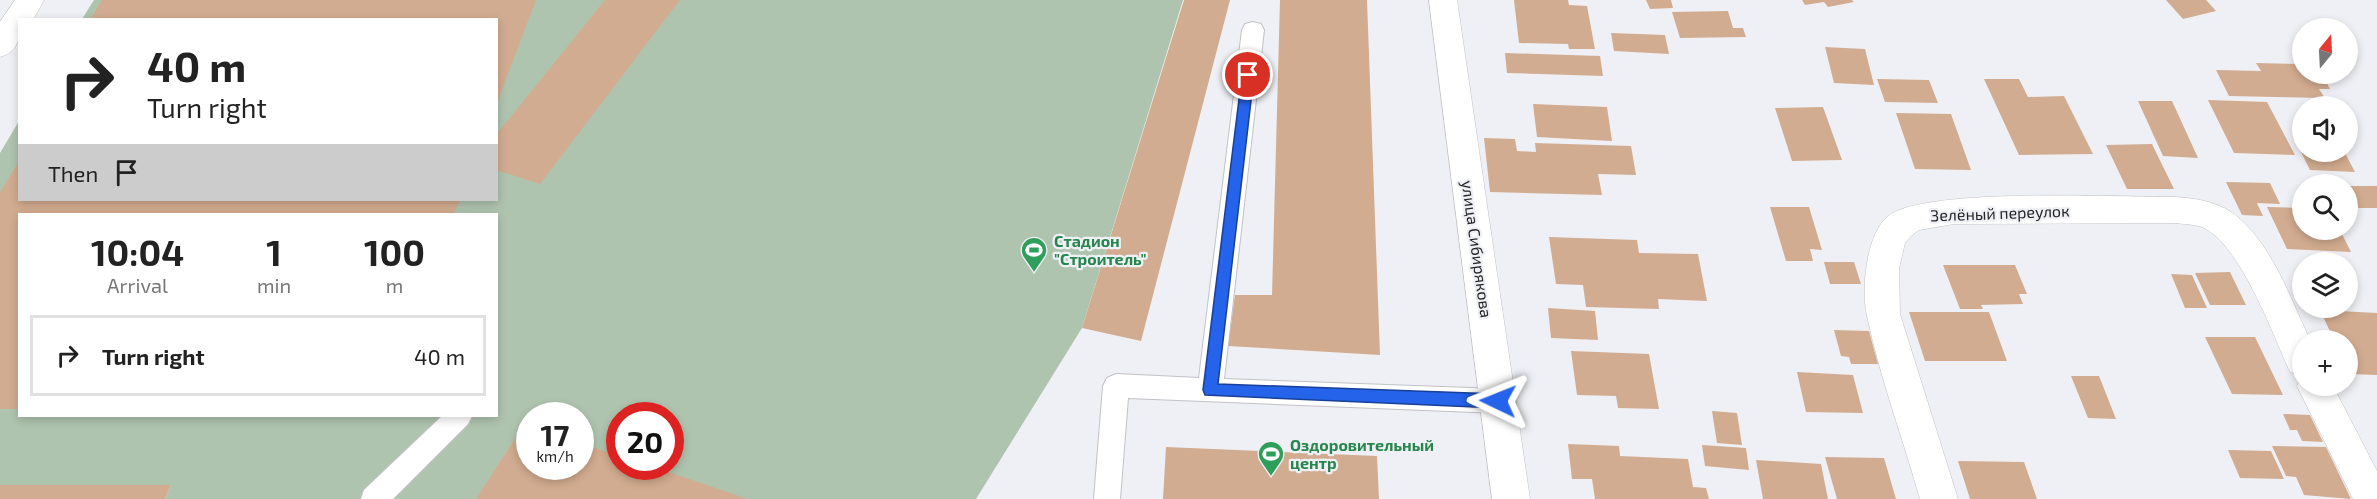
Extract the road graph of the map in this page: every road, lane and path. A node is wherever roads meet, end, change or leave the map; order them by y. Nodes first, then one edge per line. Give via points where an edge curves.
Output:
1 (30, 0) edge
2 (1443, 0) edge
3 (18, 18) edge
4 (18, 18) edge
5 (1253, 30) dead end
6 (0, 46) edge
7 (2292, 342) edge
8 (1210, 390) junction
9 (2320, 396) edge
10 (1498, 401) junction
11 (458, 417) edge
12 (374, 499) edge
13 (1107, 499) edge
14 (1511, 499) edge
15 (1939, 499) edge
16 (2372, 499) edge

1 - 4 street
2 - 10 street, улица Сибирякова
3 - 6 street
5 - 8 lane
7 - 15 street, Зелёный переулок via 2238,238 2210,216 2174,210 1954,212 1911,218 1890,237 1882,268 1883,314
8 - 10 lane
8 - 13 lane via 1116,386
9 - 16 street
10 - 14 street, улица Сибирякова
11 - 12 lane

